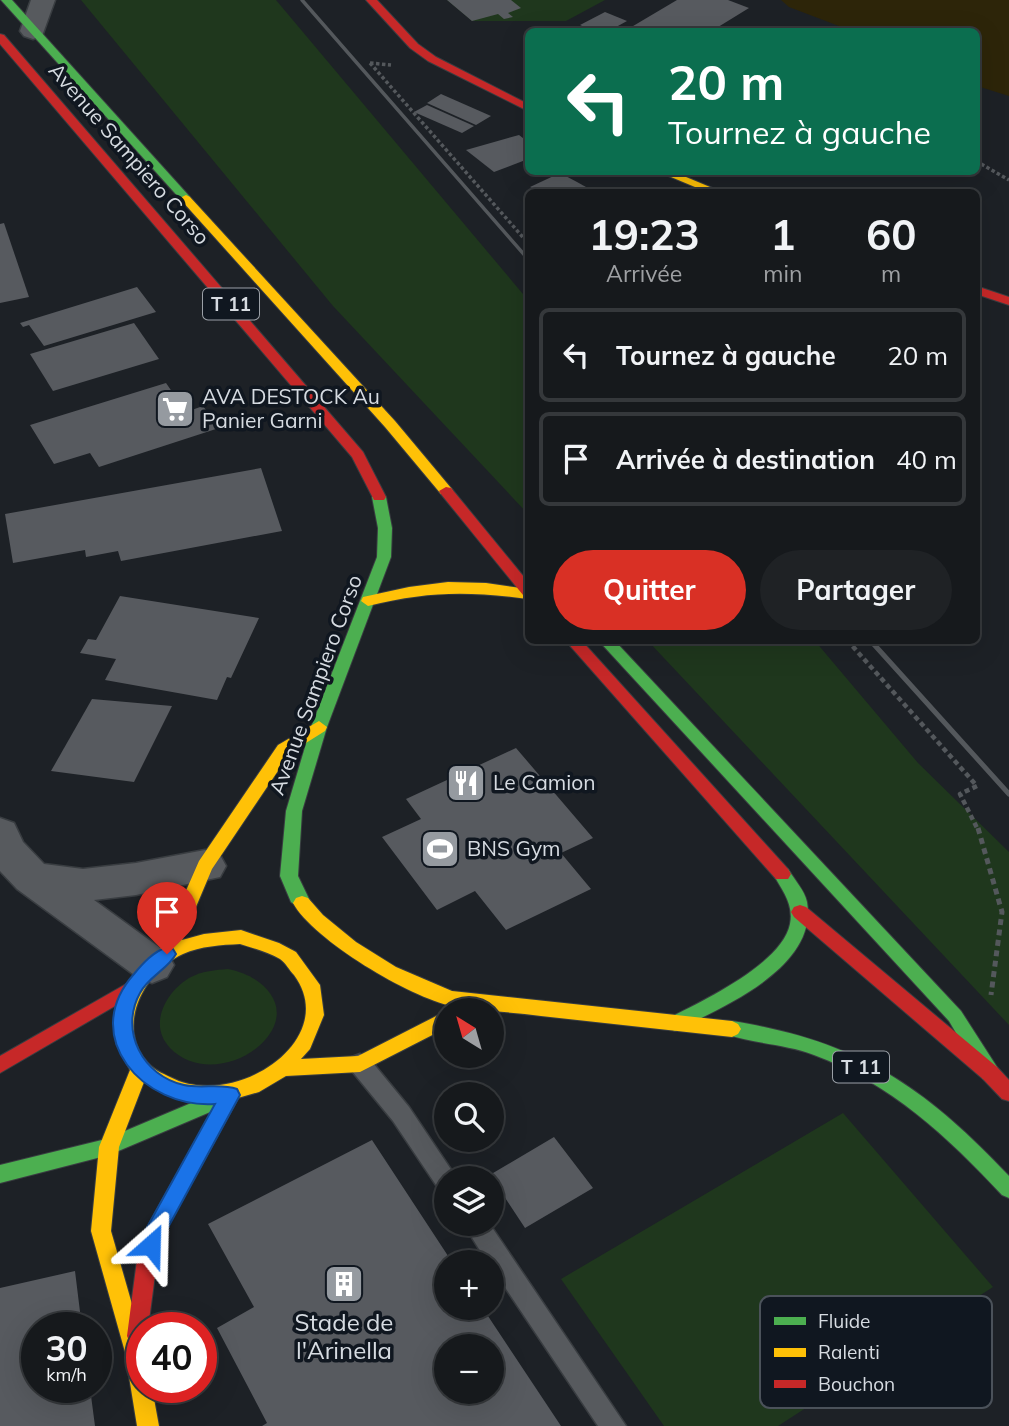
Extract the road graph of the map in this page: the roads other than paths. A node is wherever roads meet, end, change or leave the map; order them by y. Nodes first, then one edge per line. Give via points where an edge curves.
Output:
1 (6, 0) edge
2 (43, 0) edge
3 (370, 0) edge
4 (33, 31) junction
5 (0, 37) edge
6 (525, 106) edge
7 (673, 175) edge
8 (708, 189) edge
9 (980, 290) edge
10 (1009, 301) edge
11 (390, 424) junction
12 (476, 501) dead end
13 (525, 589) edge
14 (525, 593) edge
15 (368, 601) junction
16 (576, 644) edge
17 (609, 644) edge
18 (319, 727) junction
19 (0, 834) edge
20 (205, 866) junction
21 (32, 878) junction
22 (800, 912) junction
23 (151, 969) junction
24 (450, 998) edge
25 (504, 1009) edge
26 (675, 1023) junction
27 (434, 1025) edge
28 (360, 1064) junction
29 (0, 1065) edge
30 (286, 1068) junction
31 (140, 1069) junction
32 (990, 1073) junction
33 (1009, 1093) edge
34 (230, 1095) junction
35 (109, 1147) junction
36 (436, 1166) edge
37 (0, 1174) edge
38 (1009, 1189) edge
39 (484, 1236) edge
40 (140, 1312) edge
41 (126, 1320) edge
42 (144, 1403) edge
43 (148, 1426) edge
44 (614, 1426) edge

1 - 4 main road, Avenue Sampiero Corso / T 11
2 - 4 street
3 - 6 main road via 432,59
4 - 11 main road, Avenue Sampiero Corso / T 11
5 - 15 main road, Avenue Sampiero Corso / T 11 via 369,471 384,507 387,530 384,557
7 - 8 main road
9 - 10 main road
11 - 12 main road via 423,444
11 - 13 main road, Avenue Sampiero Corso / T 11
14 - 15 main road via 453,584
15 - 18 main road, Avenue Sampiero Corso
16 - 22 main road via 794,887
17 - 32 main road via 955,1016
18 - 20 main road via 284,749
18 - 24 main road, Avenue Sampiero Corso via 294,811 289,876 297,897 317,920 390,972
19 - 21 street via 6,850
20 - 21 street via 83,885
20 - 23 main road
21 - 23 street
22 - 26 main road via 781,958 741,988
22 - 32 main road
23 - 29 main road
23 - 30 main road via 190,943 215,938 265,942 285,953 302,968 317,1007 314,1028
23 - 31 main road via 124,1008 122,1030
25 - 26 main road, Avenue Sampiero Corso
26 - 38 main road, Avenue Sampiero Corso / T 11 via 765,1033 832,1053 884,1078 946,1127
27 - 28 main road
28 - 30 main road
28 - 36 lane
30 - 34 main road via 247,1091
31 - 34 main road via 180,1093
31 - 35 main road
32 - 33 main road
34 - 35 main road
34 - 40 main road via 155,1231
35 - 37 main road
35 - 41 main road via 101,1231
39 - 44 lane
42 - 43 main road

